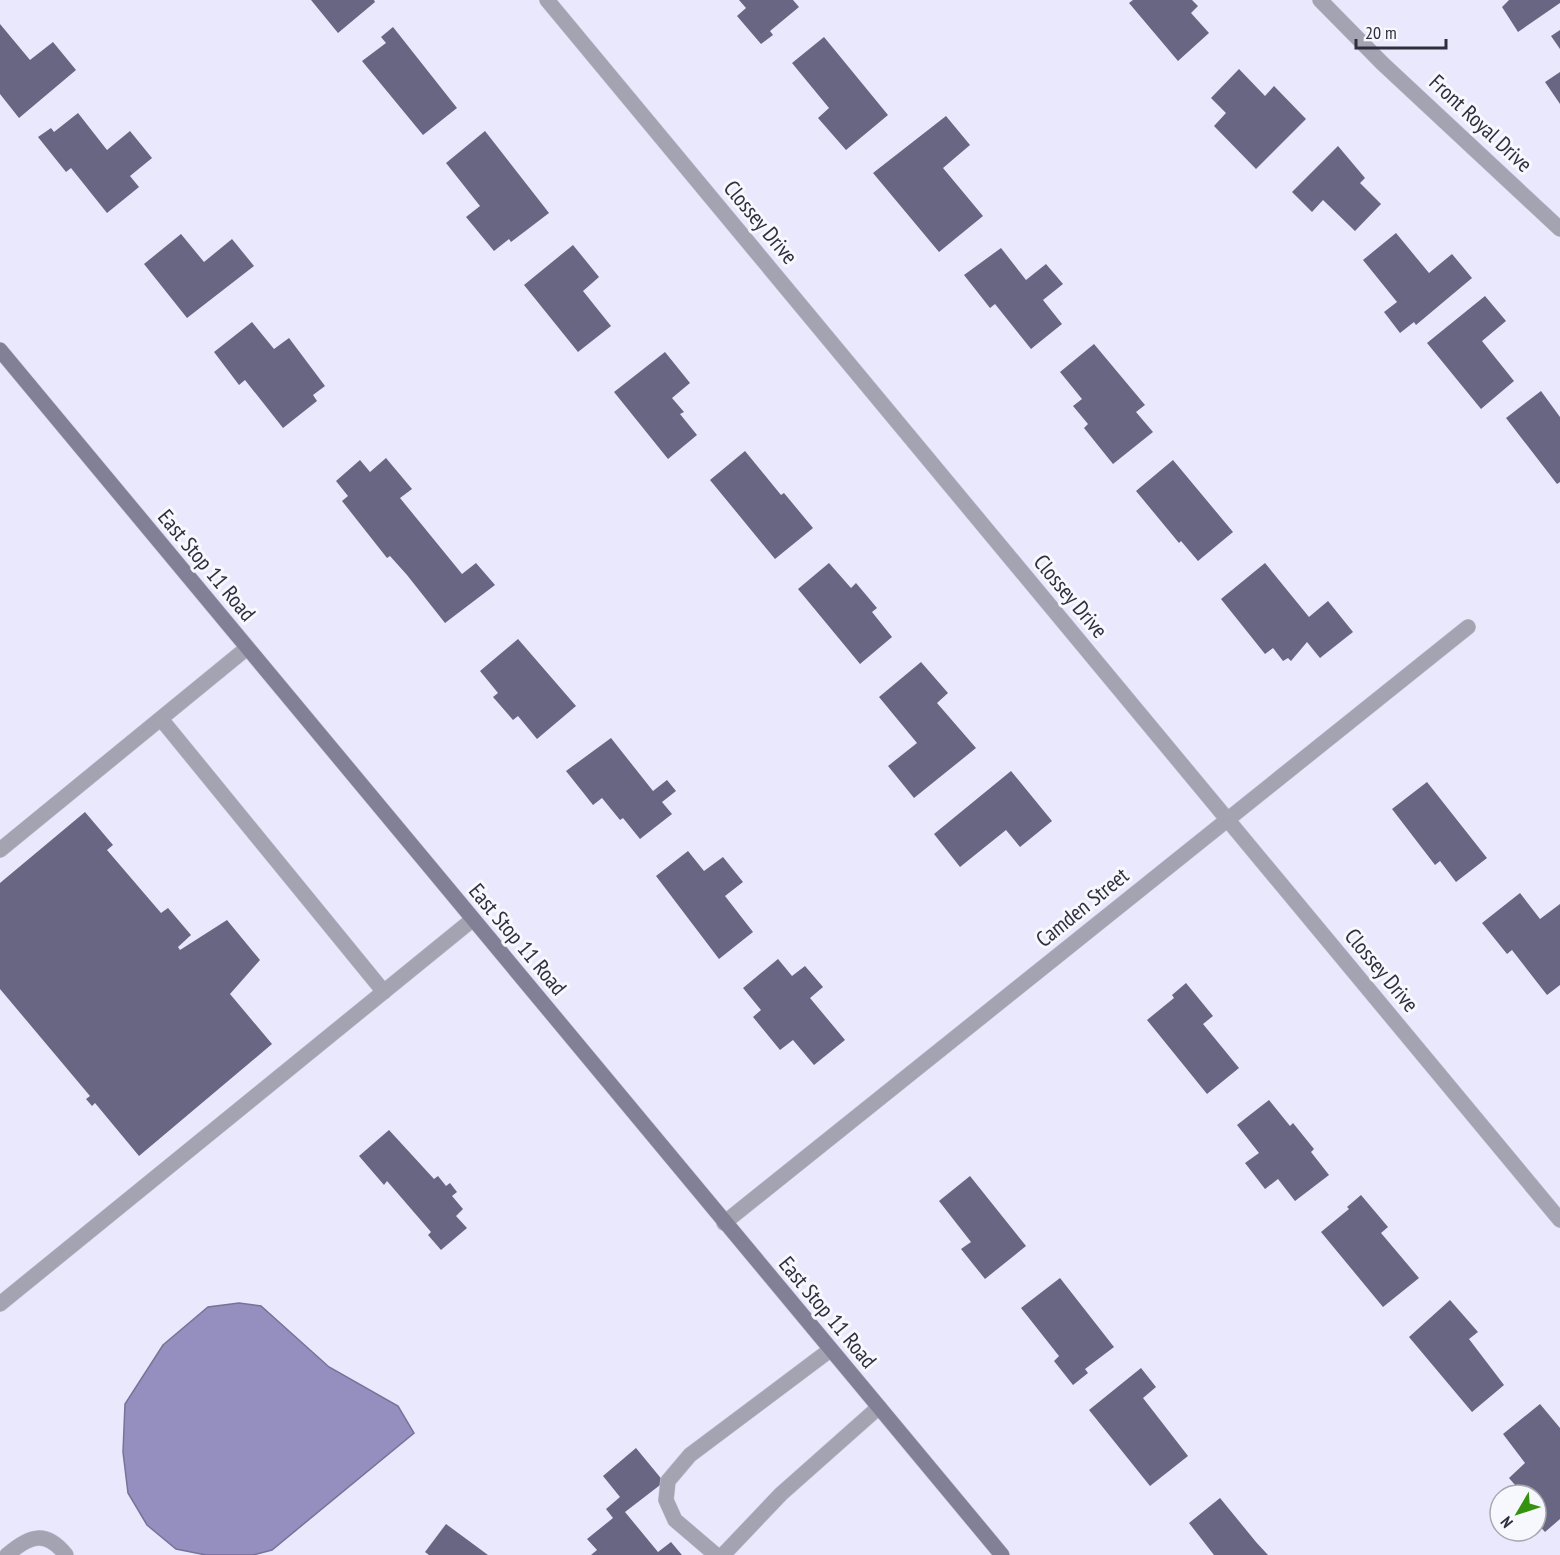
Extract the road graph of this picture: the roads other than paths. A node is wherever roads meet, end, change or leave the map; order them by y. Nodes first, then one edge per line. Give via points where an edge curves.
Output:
1 (547, 0) edge
2 (1328, 2) edge
3 (1560, 229) edge
4 (0, 350) edge
5 (1468, 627) dead end
6 (247, 648) junction
7 (161, 719) junction
8 (1228, 819) junction
9 (0, 850) edge
10 (472, 920) junction
11 (384, 992) junction
12 (1560, 1220) edge
13 (724, 1223) junction
14 (0, 1304) edge
15 (830, 1350) junction
16 (879, 1407) junction
17 (7, 1555) edge
18 (66, 1555) edge
19 (716, 1555) edge
20 (723, 1555) edge
21 (1002, 1555) edge

1 - 8 street, Clossey Drive
2 - 3 street, Front Royal Drive via 1382,63
4 - 6 main road, East Stop 11 Road
5 - 8 street, Camden Street
6 - 7 street
6 - 10 main road, East Stop 11 Road
7 - 9 street
7 - 11 street
8 - 12 street, Clossey Drive
8 - 13 street, Camden Street
10 - 11 street
10 - 13 main road, East Stop 11 Road
11 - 14 street
13 - 15 main road, East Stop 11 Road
15 - 16 main road, East Stop 11 Road
15 - 19 street via 690,1455 668,1481 666,1500 675,1520
16 - 20 street via 781,1494
16 - 21 main road, East Stop 11 Road
17 - 18 street via 36,1537 55,1541

